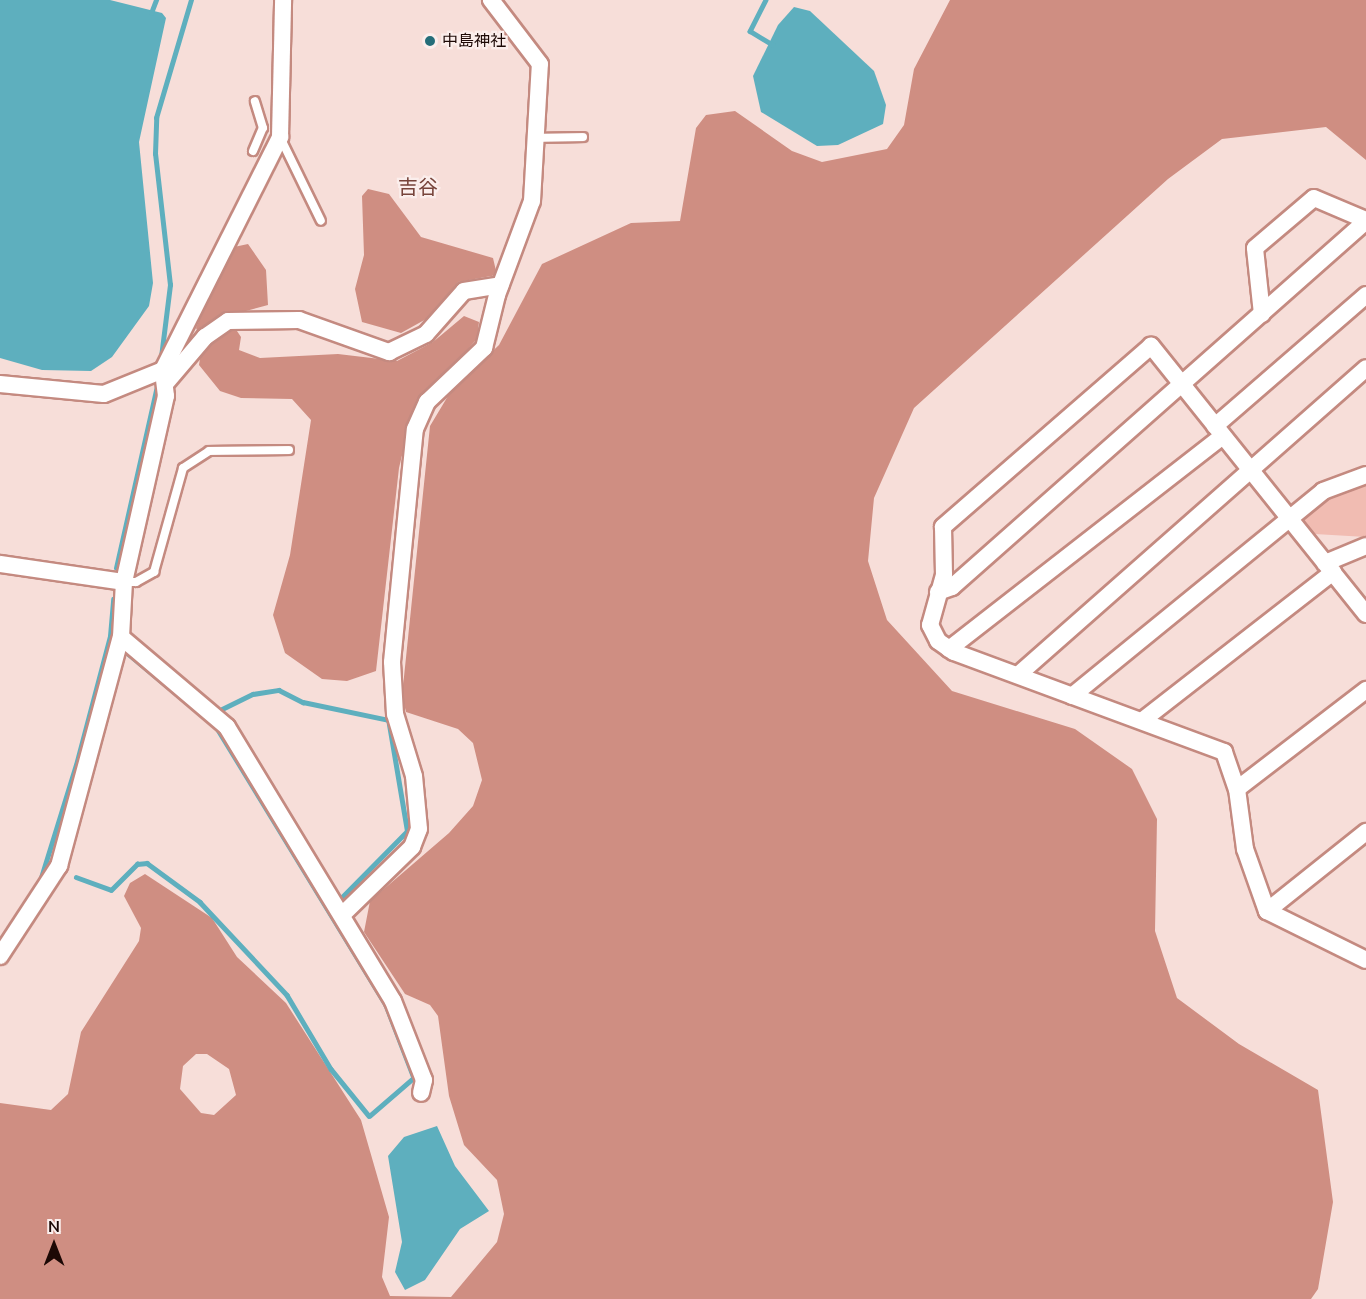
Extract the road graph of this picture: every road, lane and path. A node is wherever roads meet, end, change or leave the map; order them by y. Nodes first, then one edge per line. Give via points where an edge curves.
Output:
1 (283, 0) edge
2 (491, 0) edge
3 (255, 101) dead end
4 (274, 131) junction
5 (583, 137) dead end
6 (532, 138) junction
7 (253, 151) dead end
8 (1366, 220) edge
9 (321, 221) dead end
10 (501, 285) junction
11 (1366, 295) edge
12 (1262, 314) junction
13 (1366, 368) edge
14 (164, 377) junction
15 (0, 384) edge
16 (1182, 387) junction
17 (1219, 431) junction
18 (289, 450) dead end
19 (1250, 469) junction
20 (1366, 475) edge
21 (1290, 520) junction
22 (1366, 546) edge
23 (0, 564) edge
24 (1329, 567) junction
25 (124, 582) junction
26 (938, 592) junction
27 (1366, 614) edge
28 (121, 637) junction
29 (949, 649) junction
30 (1018, 675) junction
31 (1366, 690) edge
32 (1072, 696) junction
33 (1143, 720) junction
34 (1237, 789) junction
35 (1366, 832) edge
36 (1267, 911) junction
37 (342, 915) junction
38 (0, 956) edge
39 (1366, 960) edge
40 (421, 1093) dead end

1 - 4 street
2 - 6 street via 540,64
3 - 4 lane
4 - 7 lane
4 - 9 lane
4 - 14 street
5 - 6 lane
6 - 10 street via 528,218
8 - 12 street
8 - 12 street via 1314,198 1255,248
10 - 14 street via 464,291 426,334 389,352 299,320 228,321 205,337
10 - 37 street via 484,348 427,402 412,448 392,662 395,714 414,777 419,829 412,847
11 - 17 street
12 - 16 street
13 - 19 street
14 - 15 street via 104,394
14 - 25 street
16 - 17 street
16 - 26 street via 952,587
16 - 26 street via 1152,346 943,527
17 - 19 street
17 - 29 street
18 - 25 lane via 209,451 183,468 154,572 136,582
19 - 21 street
19 - 30 street
20 - 21 street via 1323,491
21 - 24 street
21 - 32 street
22 - 24 street
23 - 25 street
24 - 27 street
24 - 33 street
25 - 28 street
26 - 29 street via 930,625
28 - 37 street via 227,727
28 - 38 street via 59,866
29 - 30 street
30 - 32 street
31 - 34 street
32 - 33 street
33 - 34 street via 1224,752
34 - 36 street via 1245,849
35 - 36 street
36 - 39 street
37 - 40 street via 393,1001 424,1080

